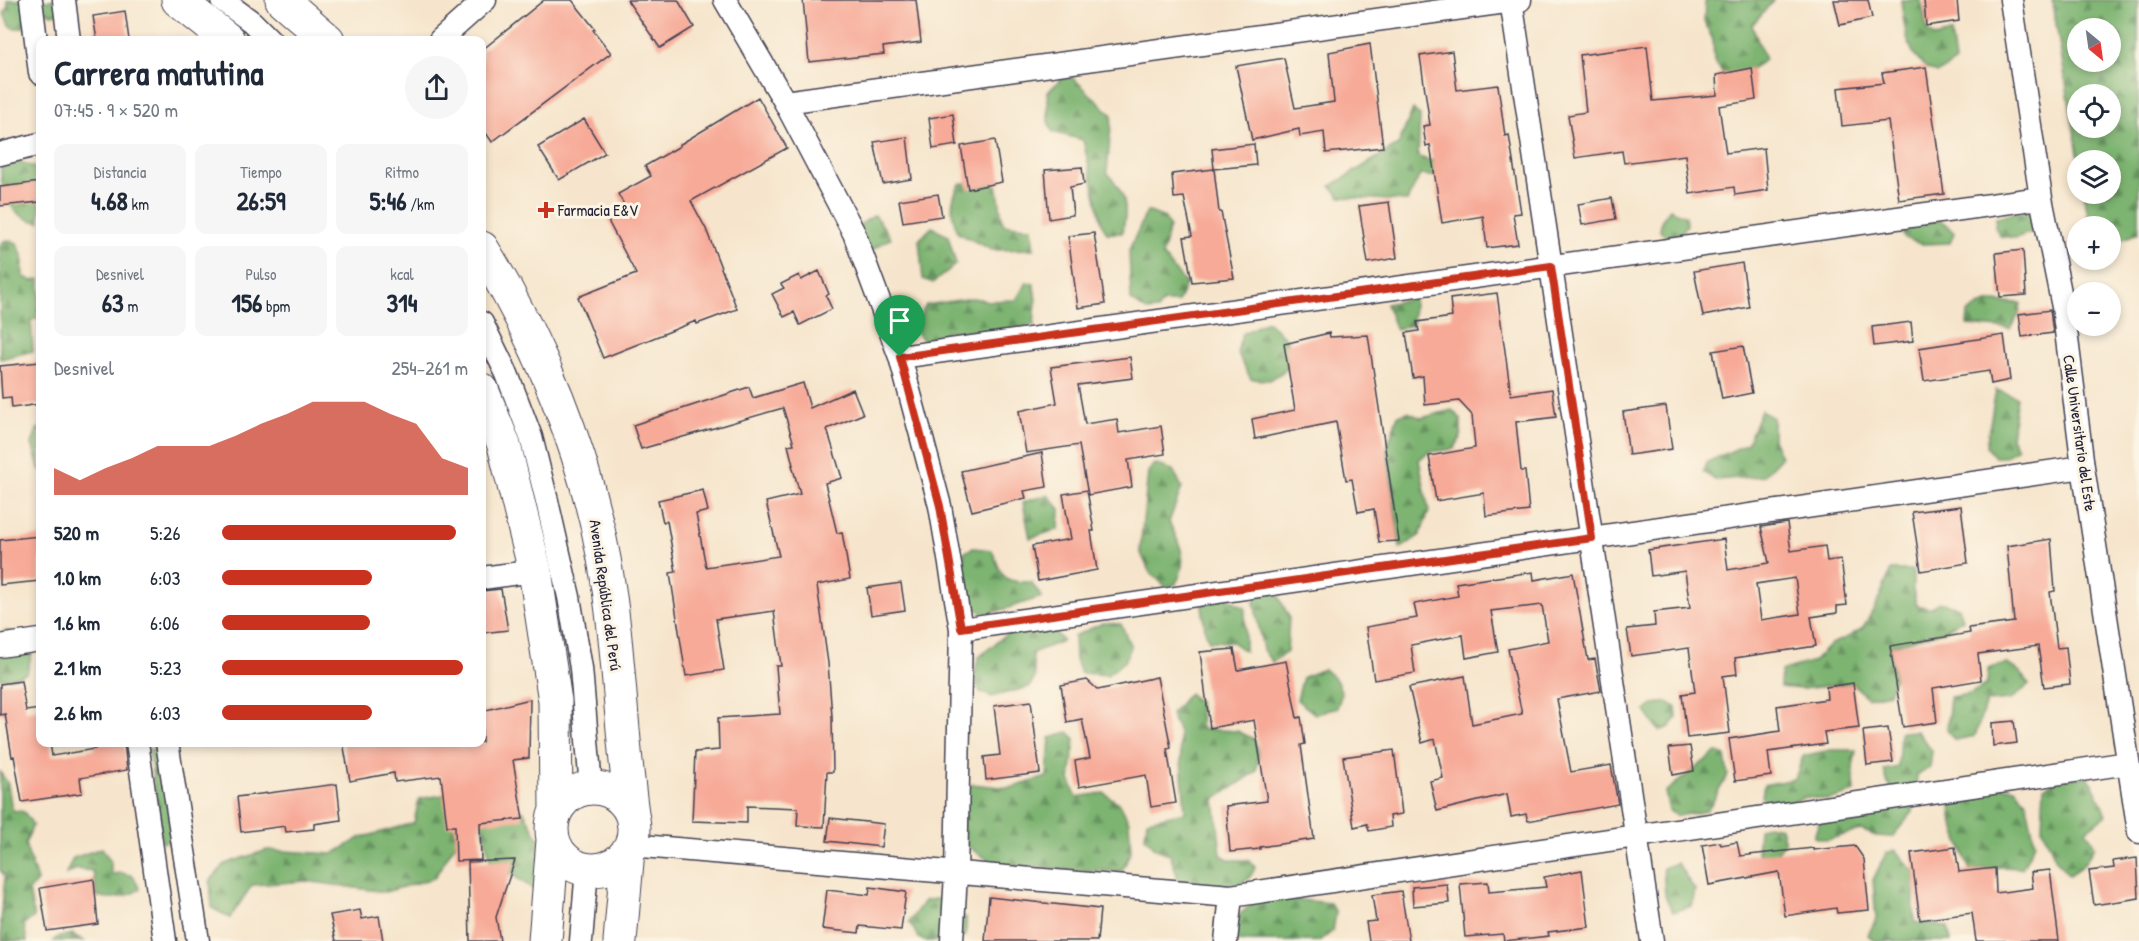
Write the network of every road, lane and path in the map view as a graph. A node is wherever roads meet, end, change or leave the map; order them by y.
1 (31, 0) edge
2 (64, 0) edge
3 (178, 0) edge
4 (222, 0) edge
5 (282, 0) edge
6 (485, 0) edge
7 (725, 0) edge
8 (1514, 0) edge
9 (2011, 0) edge
10 (68, 36) edge
11 (223, 36) edge
12 (266, 36) edge
13 (323, 36) edge
14 (444, 36) edge
15 (36, 41) edge
16 (785, 102) junction
17 (36, 145) edge
18 (0, 154) edge
19 (2041, 198) junction
20 (486, 255) edge
21 (1551, 266) junction
22 (486, 331) edge
23 (900, 357) junction
24 (486, 400) edge
25 (2083, 467) junction
26 (1592, 538) junction
27 (535, 571) junction
28 (486, 577) edge
29 (961, 628) junction
30 (36, 641) edge
31 (0, 646) edge
32 (138, 747) edge
33 (168, 747) edge
34 (2128, 763) junction
35 (591, 788) junction
36 (554, 825) junction
37 (2139, 832) edge
38 (1636, 836) junction
39 (630, 838) junction
40 (587, 869) junction
41 (956, 874) junction
42 (1231, 896) junction
43 (165, 941) edge
44 (198, 941) edge
45 (544, 941) edge
46 (580, 941) edge
47 (620, 941) edge
48 (952, 941) edge
49 (1226, 941) edge
50 (1652, 941) edge

1 - 15 street
2 - 10 street
3 - 11 highway
4 - 12 street
5 - 13 highway
6 - 14 street
7 - 16 street
8 - 16 street
8 - 21 street
9 - 19 street, Calle Universitario del Este
16 - 23 street
17 - 18 street
19 - 21 street
19 - 25 street, Calle Universitario del Este
20 - 39 highway, Avenida República del Perú
21 - 23 street
21 - 26 street
22 - 35 street
23 - 29 street
24 - 27 highway
25 - 26 street
25 - 34 street, Calle Universitario del Este
26 - 29 street
26 - 38 street
27 - 28 street
27 - 36 highway
29 - 41 street
30 - 31 street
32 - 43 street
33 - 44 street
34 - 37 street, Calle Universitario del Este
34 - 38 street
35 - 36 highway
35 - 39 highway
36 - 40 highway
36 - 45 highway
38 - 42 street
38 - 50 street
39 - 40 highway
39 - 41 street
39 - 47 highway, Avenida República del Perú
40 - 46 street
41 - 42 street
41 - 48 street
42 - 49 street

